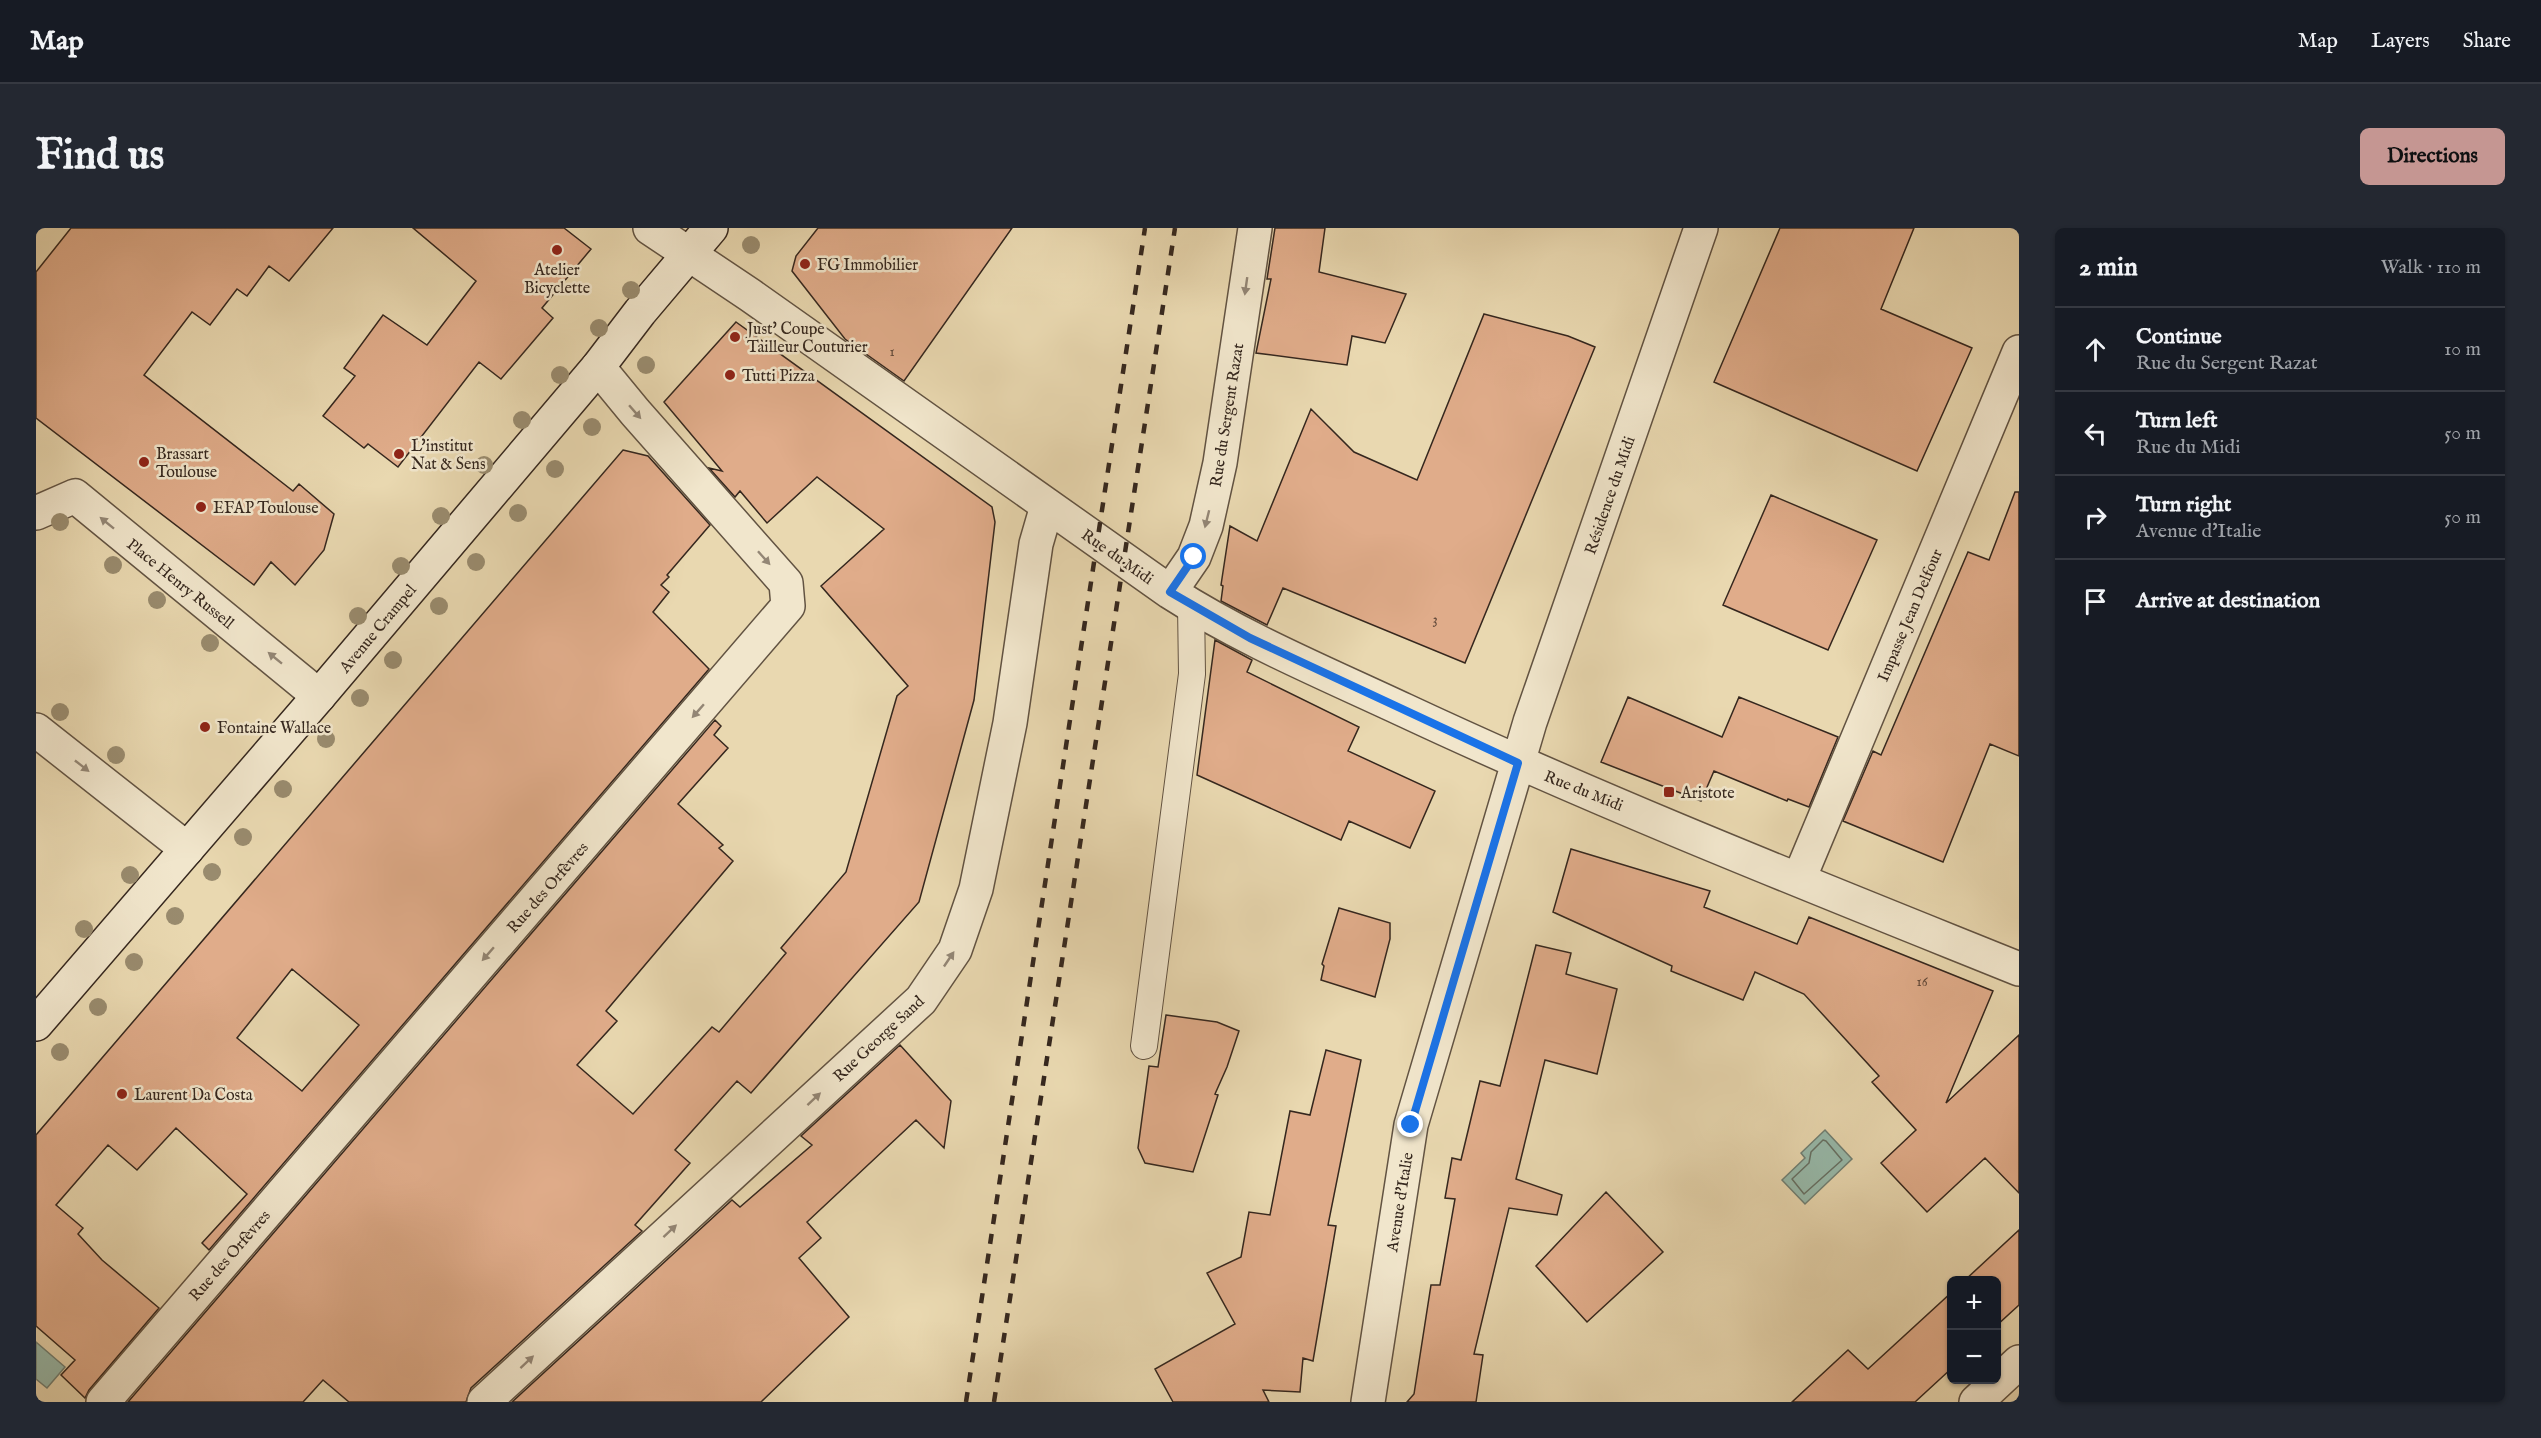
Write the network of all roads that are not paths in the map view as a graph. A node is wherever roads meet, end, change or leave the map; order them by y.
1 (650, 228) edge
2 (711, 228) edge
3 (1255, 228) edge
4 (1701, 228) edge
5 (688, 255) junction
6 (2019, 352) edge
7 (598, 367) junction
8 (1047, 506) junction
9 (36, 513) edge
10 (1180, 599) junction
11 (319, 696) junction
12 (36, 730) edge
13 (1518, 763) junction
14 (187, 849) junction
15 (1799, 879) junction
16 (2019, 969) edge
17 (36, 1024) edge
18 (1144, 1046) dead end
19 (2019, 1362) edge
20 (102, 1402) edge
21 (483, 1402) edge
22 (1368, 1402) edge
23 (1976, 1402) edge

1 - 5 street, Rue du Midi
2 - 5 street, Avenue Crampel
3 -> 10 street, Rue du Sergent Razat
4 - 13 street, Résidence du Midi
5 - 7 street, Avenue Crampel
5 - 8 street, Rue du Midi
6 - 15 street, Impasse Jean Delfour
7 - 11 street, Avenue Crampel
7 -> 20 street, Rue des Orfèvres
8 - 10 street, Rue du Midi
21 -> 8 street, Rue George Sand
11 -> 9 street, Place Henry Russell
10 - 13 street, Rue du Midi
10 - 18 lane
11 - 14 street, Avenue Crampel
12 -> 14 street
13 - 15 street, Rue du Midi
13 - 22 street, Avenue d'Italie
14 - 17 street, Avenue Crampel
15 - 16 street, Rue du Midi
19 - 23 street

